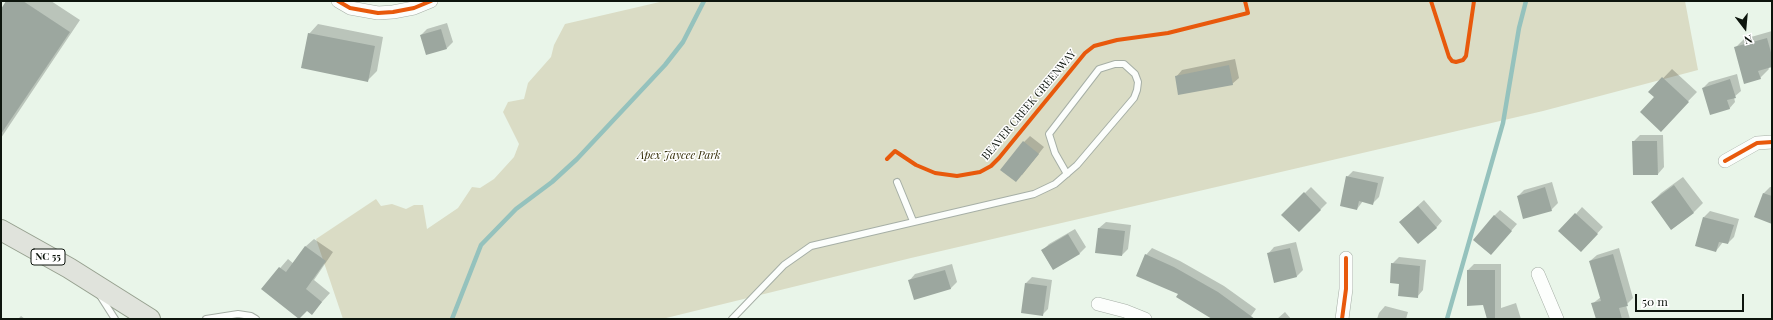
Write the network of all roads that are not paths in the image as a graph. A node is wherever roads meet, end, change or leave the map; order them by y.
1 (338, 1) edge
2 (431, 1) edge
3 (1772, 142) edge
4 (1725, 161) dead end
5 (1067, 174) junction
6 (898, 182) dead end
7 (913, 221) junction
8 (1, 230) edge
9 (1346, 258) dead end
10 (1538, 274) dead end
11 (94, 284) junction
12 (1098, 304) dead end
13 (114, 319) edge
14 (150, 319) edge
15 (208, 319) edge
16 (256, 319) edge
17 (732, 319) edge
18 (1144, 319) edge
19 (1342, 319) edge
20 (1557, 319) edge

1 - 2 street
3 - 4 street
5 - 5 lane
5 - 7 lane
6 - 7 lane
7 - 17 lane
8 - 11 main road, NC 55
9 - 19 street
10 - 20 street
11 - 13 lane
11 - 14 main road, NC 55
12 - 18 street
15 - 16 lane

